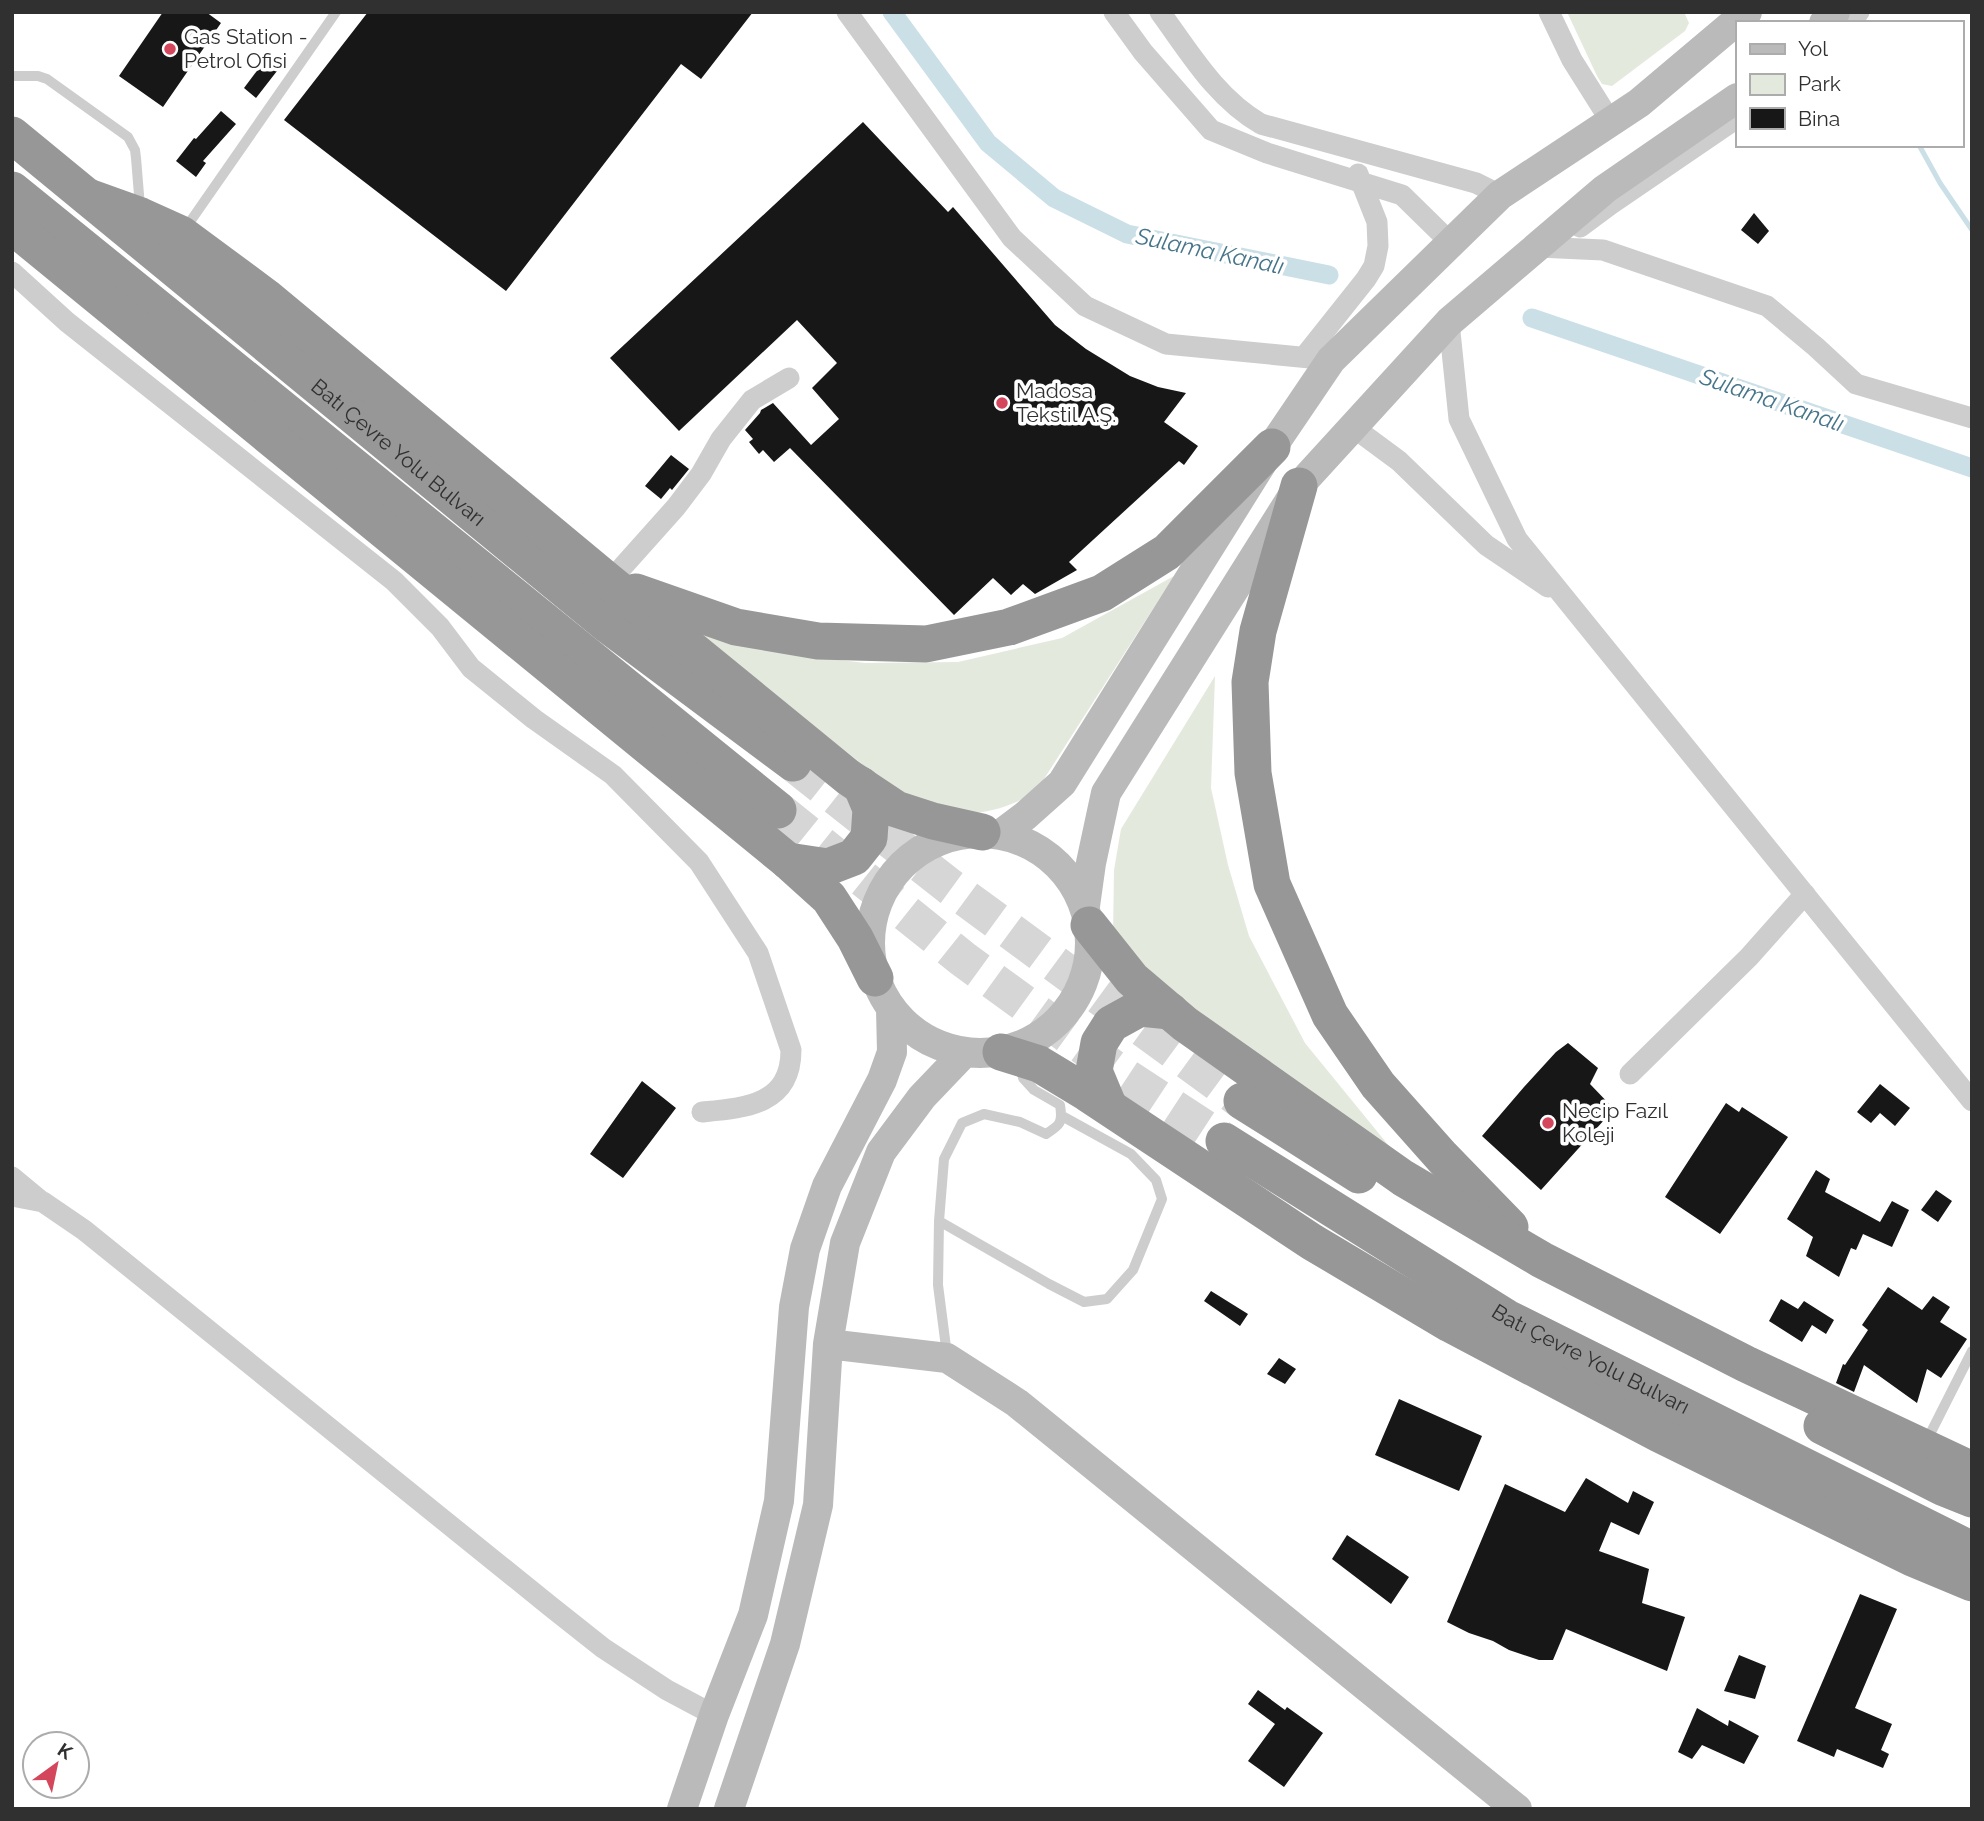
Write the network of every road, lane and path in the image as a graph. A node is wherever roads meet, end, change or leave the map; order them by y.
1 (336, 12) edge
2 (847, 12) edge
3 (1114, 12) edge
4 (1160, 12) edge
5 (1549, 12) edge
6 (1736, 21) edge
7 (12, 76) edge
8 (1736, 99) edge
9 (1736, 119) edge
10 (1611, 122) junction
11 (12, 135) edge
12 (1343, 148) junction
13 (1362, 183) junction
14 (12, 190) edge
15 (1500, 195) junction
16 (88, 197) junction
17 (141, 216) junction
18 (12, 226) edge
19 (181, 234) junction
20 (1451, 243) junction
21 (1545, 247) junction
22 (43, 252) junction
23 (14, 277) edge
24 (1449, 322) junction
25 (1317, 358) junction
26 (789, 378) dead end
27 (1972, 418) edge
28 (1353, 427) junction
29 (1272, 447) junction
30 (1299, 486) junction
31 (609, 582) junction
32 (1565, 597) junction
33 (793, 763) tunnel mouth
34 (861, 785) junction
35 (778, 810) tunnel mouth
36 (992, 833) junction
37 (788, 861) junction
38 (1805, 894) junction
39 (1087, 916) junction
40 (883, 993) junction
41 (1170, 1011) junction
42 (996, 1054) junction
43 (1630, 1074) dead end
44 (1242, 1101) tunnel mouth
45 (1972, 1101) edge
46 (1109, 1107) junction
47 (702, 1112) dead end
48 (1062, 1116) junction
49 (1224, 1141) tunnel mouth
50 (12, 1177) edge
51 (12, 1196) edge
52 (43, 1202) junction
53 (939, 1221) junction
54 (1542, 1260) junction
55 (828, 1344) junction
56 (1972, 1351) edge
57 (947, 1358) junction
58 (1923, 1447) junction
59 (1972, 1470) edge
60 (1972, 1499) edge
61 (1972, 1550) edge
62 (1972, 1583) edge
63 (714, 1715) junction
64 (682, 1809) edge
65 (729, 1809) edge
66 (1517, 1809) edge

1 - 19 lane
2 - 25 street
3 - 13 street
4 - 12 street
5 - 10 street
6 - 10 main road
7 - 17 lane
8 - 21 main road
9 - 21 street
10 - 15 main road
11 - 16 highway, Batı Çevre Yolu Bulvarı
12 - 13 street
12 - 15 street
13 - 20 street
13 - 25 street
14 - 35 highway, Batı Çevre Yolu Bulvarı
15 - 20 main road
16 - 17 highway
16 - 33 highway, Batı Çevre Yolu Bulvarı
17 - 19 highway
18 - 22 highway
19 - 31 highway
20 - 25 main road
21 - 24 main road
21 - 27 street
22 - 23 street
22 - 37 highway
23 - 47 street
24 - 28 main road
24 - 32 street
25 - 29 main road
26 - 31 street
28 - 30 main road
28 - 32 street
29 - 31 highway
29 - 36 main road
30 - 39 main road
30 - 54 highway
31 - 34 highway
32 - 38 street
34 - 36 highway
34 - 37 highway
36 - 39 main road
36 - 40 main road
37 - 40 highway
38 - 43 street
38 - 45 street
39 - 41 highway
39 - 42 main road
40 - 42 main road
40 - 63 main road
41 - 46 highway
41 - 54 highway
42 - 46 highway
42 - 48 lane
42 - 55 main road
44 - 60 highway, Batı Çevre Yolu Bulvarı
46 - 62 highway
48 - 53 lane
48 - 53 lane
49 - 61 highway, Batı Çevre Yolu Bulvarı
50 - 52 street
51 - 52 street
52 - 63 street
53 - 57 lane
54 - 58 highway
55 - 57 main road
55 - 65 main road
56 - 58 lane
57 - 66 main road
58 - 59 highway
63 - 64 main road

